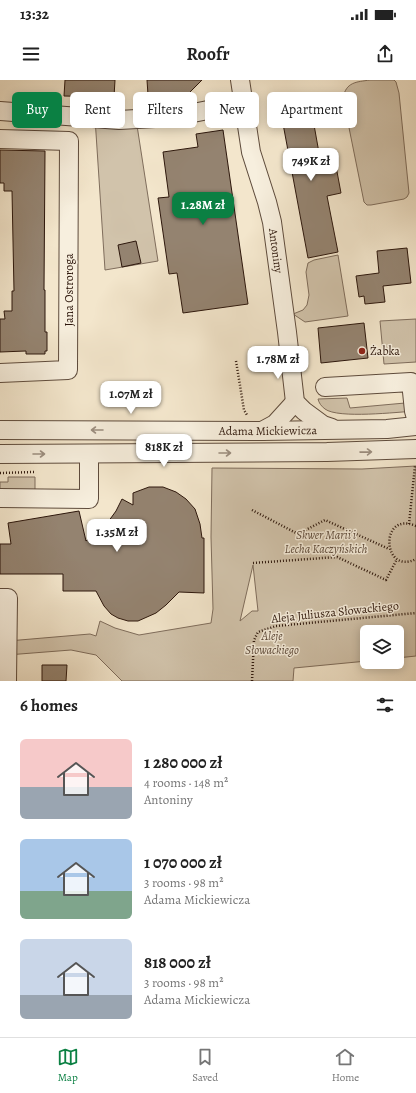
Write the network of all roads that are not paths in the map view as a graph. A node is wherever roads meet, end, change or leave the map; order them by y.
1 (240, 80) edge
2 (242, 92) edge
3 (205, 110) edge
4 (0, 111) edge
5 (70, 116) edge
6 (125, 120) edge
7 (70, 128) edge
8 (247, 128) edge
9 (0, 139) edge
10 (69, 141) junction
11 (290, 355) junction
12 (271, 357) dead end
13 (0, 373) edge
14 (325, 388) dead end
15 (295, 402) junction
16 (412, 421) edge
17 (337, 429) junction
18 (0, 430) edge
19 (262, 431) junction
20 (0, 454) edge
21 (89, 454) junction
22 (415, 458) edge
23 (0, 498) edge
24 (4, 598) edge
25 (7, 681) edge

1 - 2 street
3 - 6 street
4 - 5 street
7 - 10 street, Jana Ostroroga
8 - 11 street, Antoniny
9 - 10 street
10 - 13 street, Jana Ostroroga
11 - 12 street
11 - 15 street, Antoniny
14 - 16 street
15 - 17 street
15 - 19 street
16 - 17 street, Adama Mickiewicza
17 - 19 street, Adama Mickiewicza
19 -> 18 street, Adama Mickiewicza
20 -> 21 street, Adama Mickiewicza
21 -> 22 street, Adama Mickiewicza
21 - 23 street
24 - 25 street

